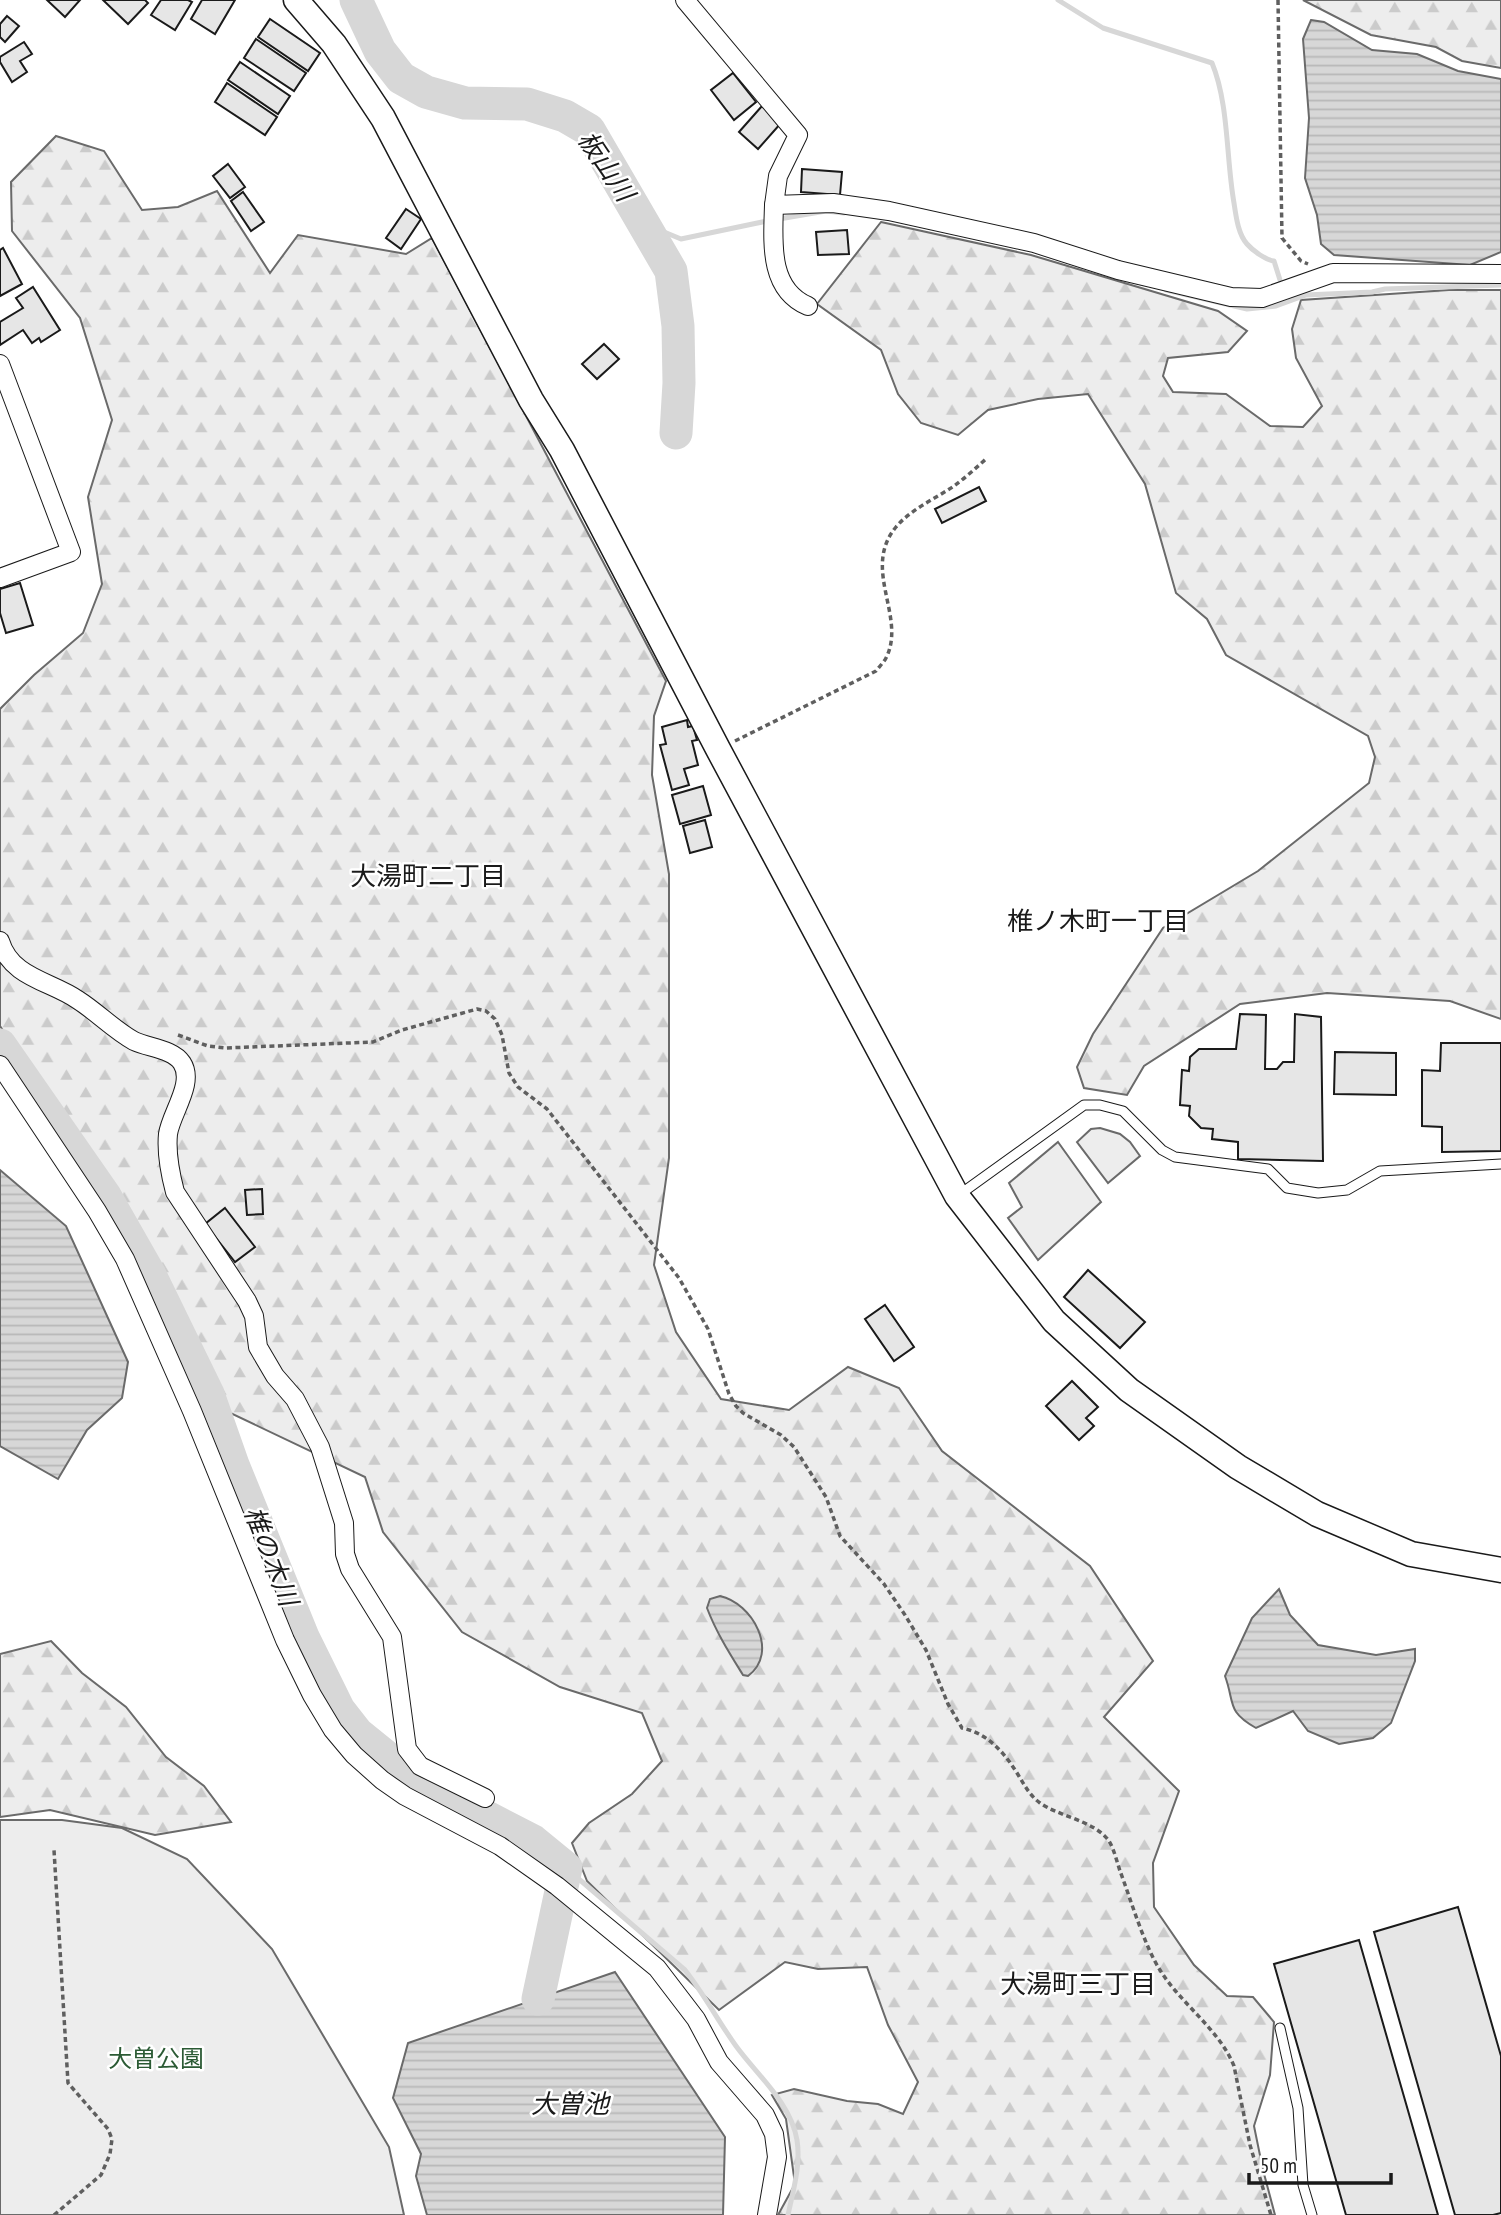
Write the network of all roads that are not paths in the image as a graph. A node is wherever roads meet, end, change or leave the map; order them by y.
1 (296, 0) edge
2 (685, 0) edge
3 (774, 205) junction
4 (1501, 274) edge
5 (808, 306) dead end
6 (1, 368) edge
7 (0, 578) edge
8 (0, 941) edge
9 (0, 1065) edge
10 (1501, 1164) edge
11 (957, 1196) junction
12 (1501, 1570) edge
13 (485, 1798) dead end
14 (1280, 2028) dead end
15 (767, 2215) edge
16 (1312, 2215) edge

1 - 11 street
2 - 3 street
3 - 4 street
3 - 5 street
6 - 7 street
8 - 13 street
9 - 15 street
10 - 11 lane
11 - 12 street
14 - 16 lane

